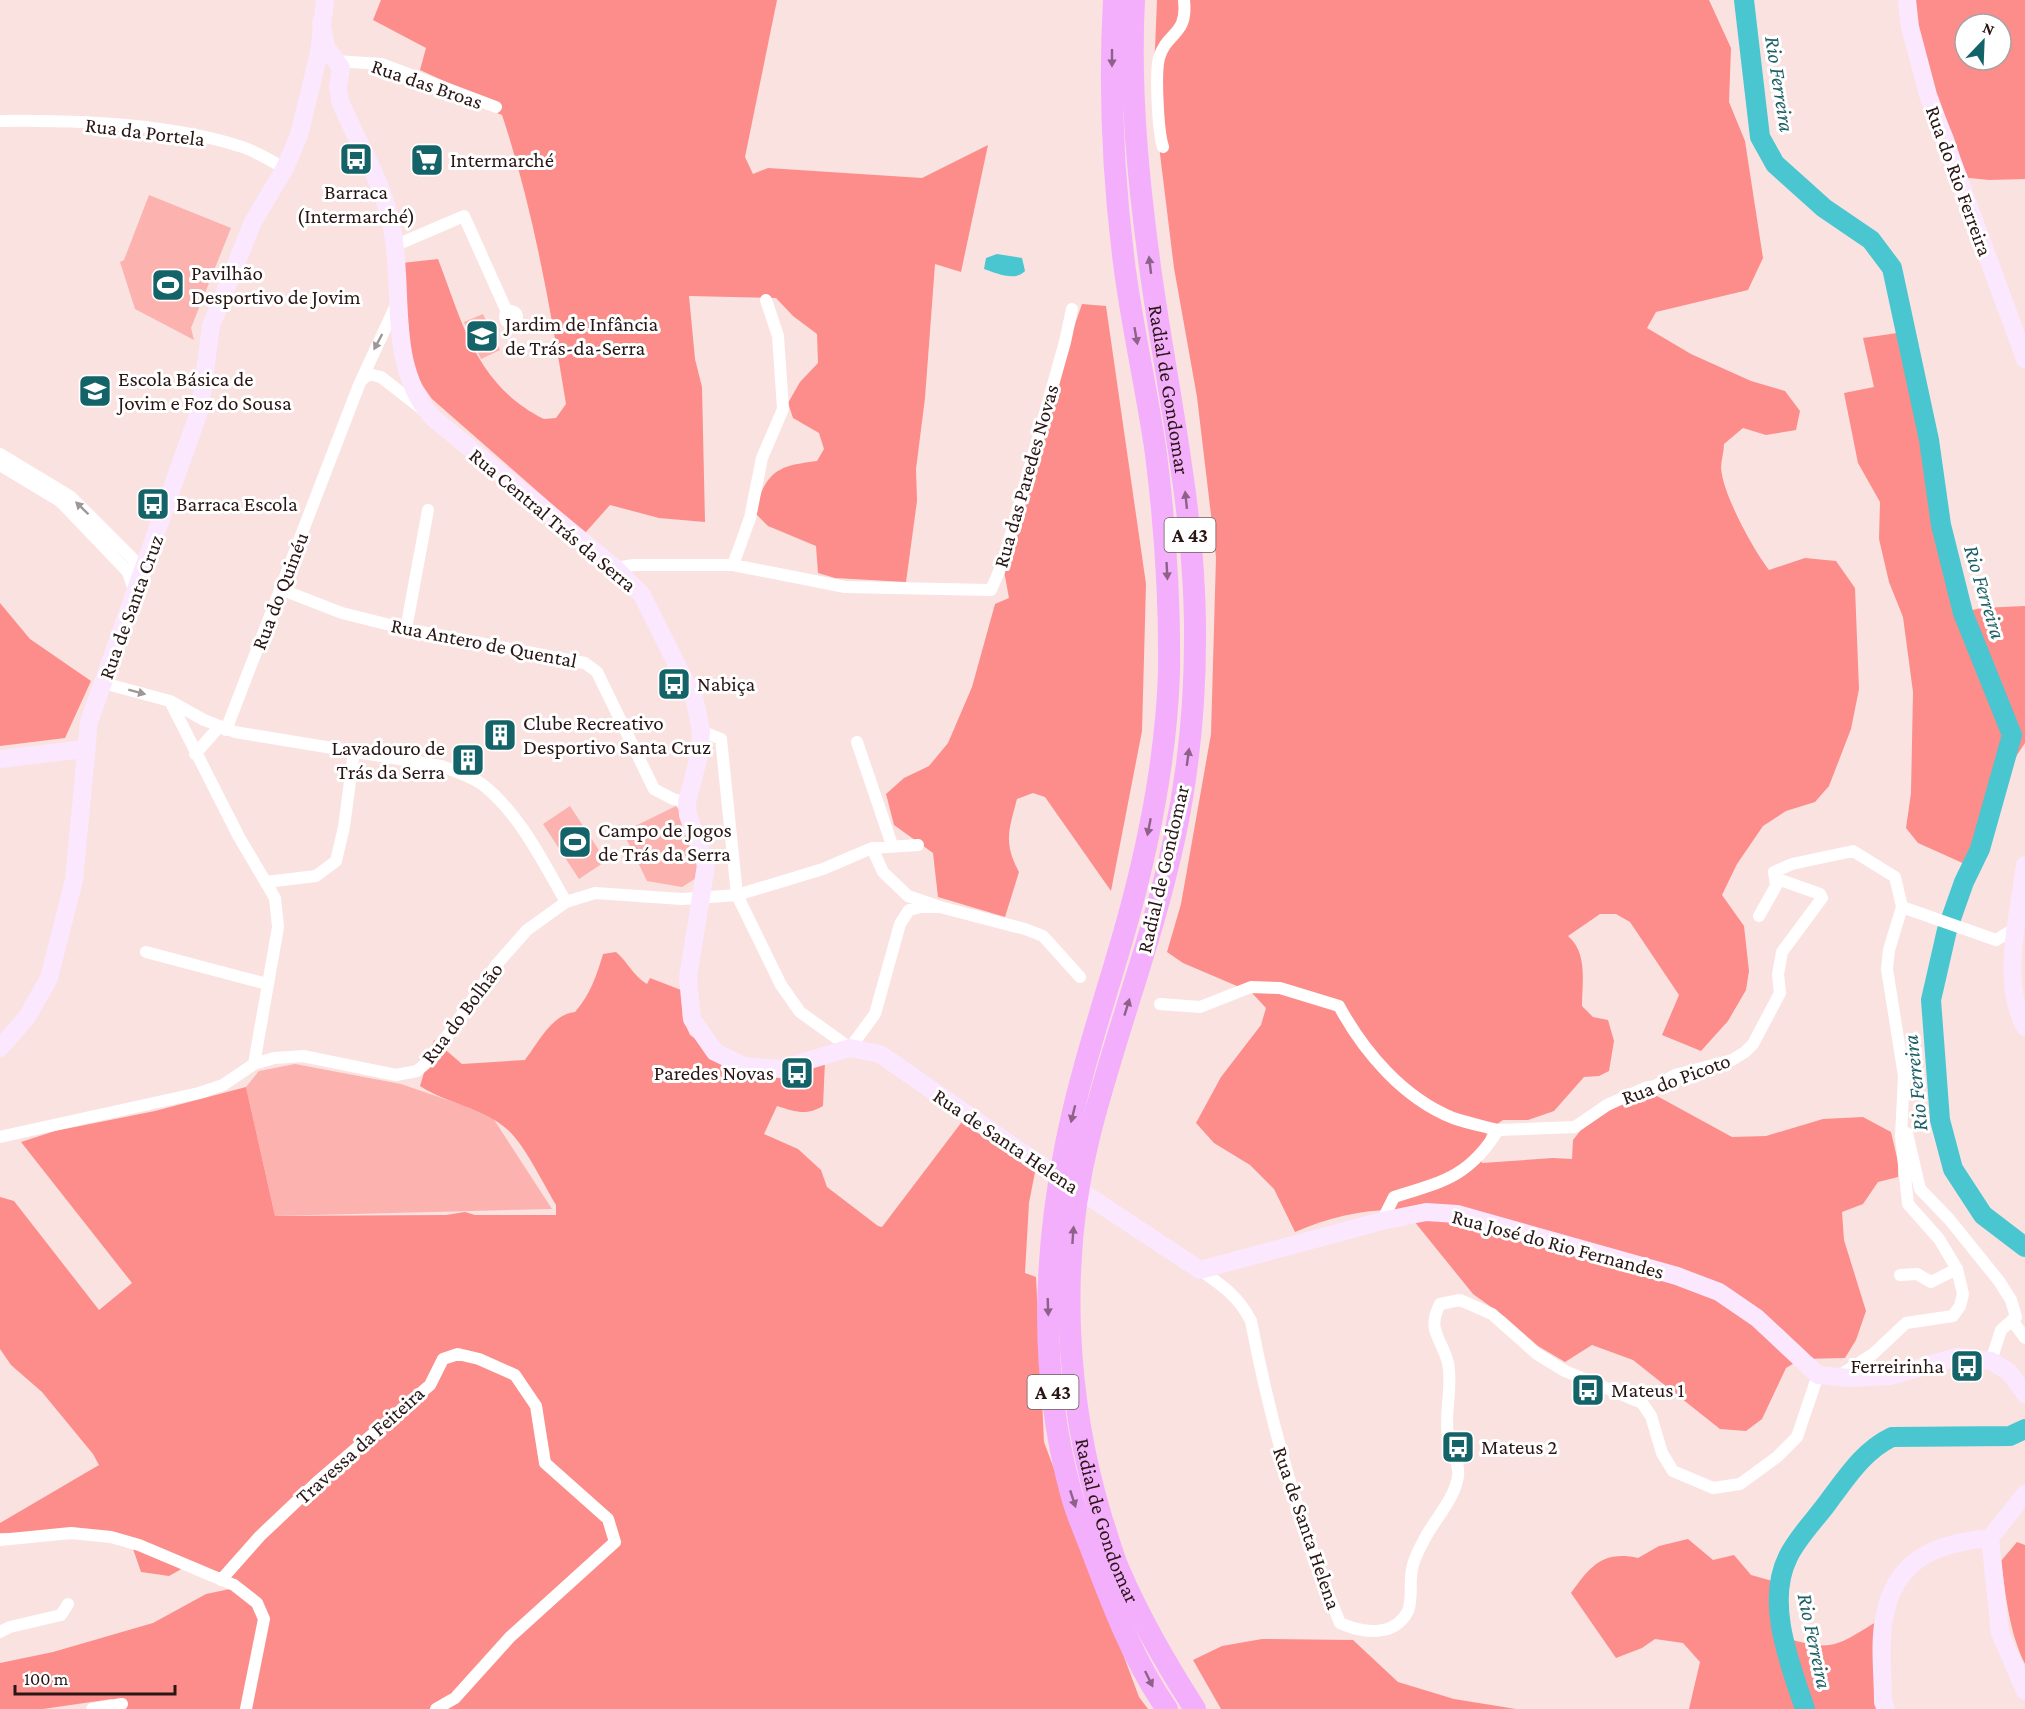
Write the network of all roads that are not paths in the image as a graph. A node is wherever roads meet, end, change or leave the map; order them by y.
1 (325, 0) edge
2 (1114, 0) edge
3 (1134, 0) edge
4 (1184, 0) edge
5 (1908, 0) edge
6 (326, 71) junction
7 (496, 107) dead end
8 (0, 121) edge
9 (1163, 147) dead end
10 (285, 168) junction
11 (394, 246) junction
12 (398, 299) junction
13 (766, 300) dead end
14 (1072, 309) dead end
15 (507, 312) dead end
16 (2025, 359) edge
17 (410, 382) junction
18 (359, 385) junction
19 (391, 385) junction
20 (432, 417) junction
21 (0, 454) edge
22 (0, 465) edge
23 (428, 510) dead end
24 (155, 539) junction
25 (123, 549) junction
26 (121, 563) junction
27 (733, 565) junction
28 (615, 568) junction
29 (143, 569) junction
30 (280, 589) junction
31 (135, 595) junction
32 (406, 629) junction
33 (103, 683) junction
34 (170, 701) junction
35 (223, 728) junction
36 (701, 731) junction
37 (857, 742) dead end
38 (85, 748) junction
39 (354, 751) junction
40 (195, 754) junction
41 (0, 759) edge
42 (687, 802) junction
43 (918, 844) dead end
44 (892, 845) junction
45 (872, 848) junction
46 (2025, 865) edge
47 (1775, 878) junction
48 (266, 882) junction
49 (737, 895) junction
50 (702, 896) junction
51 (566, 902) junction
52 (940, 907) junction
53 (1902, 907) junction
54 (1759, 916) dead end
55 (2020, 927) edge
56 (146, 952) dead end
57 (1080, 977) dead end
58 (267, 984) junction
59 (1160, 1004) dead end
60 (2025, 1027) edge
61 (0, 1048) edge
62 (850, 1048) junction
63 (254, 1064) junction
64 (1903, 1121) junction
65 (1498, 1130) junction
66 (0, 1137) edge
67 (1382, 1221) junction
68 (1957, 1269) junction
69 (1200, 1270) junction
70 (1900, 1275) dead end
71 (2012, 1320) junction
72 (2025, 1338) edge
73 (1991, 1361) junction
74 (1827, 1376) junction
75 (2025, 1394) edge
76 (2025, 1494) edge
77 (1990, 1538) junction
78 (0, 1540) edge
79 (221, 1580) junction
80 (68, 1604) dead end
81 (0, 1632) edge
82 (2025, 1691) edge
83 (122, 1704) dead end
84 (92, 1709) edge
85 (246, 1709) edge
86 (436, 1709) edge
87 (1167, 1709) edge
88 (1195, 1709) edge
89 (1886, 1709) edge

1 - 6 main road
2 -> 87 highway, Radial de Gondomar / A 43
88 -> 3 highway, Radial de Gondomar / A 43
4 - 9 street
5 - 16 main road, Rua do Rio Ferreira
6 - 7 street, Rua das Broas
6 - 10 main road, Rua de Santa Cruz
6 - 11 main road, Rua Central Trás da Serra
8 - 10 street, Rua da Portela
10 - 24 main road, Rua de Santa Cruz
11 - 12 main road, Rua Central Trás da Serra
11 - 15 street
12 - 17 main road, Rua Central Trás da Serra
12 -> 18 street, Rua do Quinéu
13 - 27 street
14 - 27 street, Rua das Paredes Novas
17 - 19 street
17 - 20 main road, Rua Central Trás da Serra
18 - 19 street
18 - 30 street, Rua do Quinéu
19 - 20 street
20 - 28 main road, Rua Central Trás da Serra
25 -> 21 street
22 - 26 street
23 - 32 street
24 - 25 street
24 - 29 main road, Rua de Santa Cruz
25 - 29 street
26 - 29 street
26 - 31 street
27 - 28 street, Rua das Paredes Novas
28 - 36 main road, Rua Central Trás da Serra
29 - 31 main road, Rua de Santa Cruz
30 - 32 street, Rua Antero de Quental
30 - 35 street, Rua do Quinéu
31 - 33 main road, Rua de Santa Cruz
32 - 42 street, Rua Antero de Quental
33 -> 34 street
33 - 38 main road, Rua de Santa Cruz
34 - 35 street
34 - 40 street
35 - 39 street
35 - 40 street
36 - 42 main road, Rua Central Trás da Serra
36 - 49 street
37 - 44 street
38 - 41 main road
38 - 61 main road, Rua de Santa Cruz
39 - 48 street
39 - 51 street
40 - 48 street
42 - 50 main road
43 - 44 street, Rua do Bolhão
44 - 45 street, Rua do Bolhão
45 - 49 street, Rua do Bolhão
45 - 52 street
46 - 55 main road
47 - 53 street
47 - 54 street
47 - 65 street, Rua do Picoto
48 - 58 street
49 - 50 street, Rua do Bolhão
49 - 62 street
50 - 51 street, Rua do Bolhão
50 - 62 main road
51 - 63 street, Rua do Bolhão
52 - 57 street
52 - 62 street
53 - 55 street
53 - 64 street
55 - 60 main road
56 - 58 street
58 - 63 street
59 - 65 street
62 - 69 main road, Rua de Santa Helena
63 - 66 street, Rua do Bolhão
64 - 68 street
64 - 71 street
65 - 67 street
67 - 69 main road, Rua José do Rio Fernandes
67 - 74 main road, Rua José do Rio Fernandes
68 - 70 street
68 - 74 street
69 - 74 street, Rua de Santa Helena
71 - 72 street
71 - 73 street
73 - 74 main road
73 - 75 main road
76 - 77 main road
77 - 82 main road
77 - 89 main road
78 - 79 street
79 - 85 street
79 - 86 street, Travessa da Feiteira
80 - 81 street
83 - 84 street

